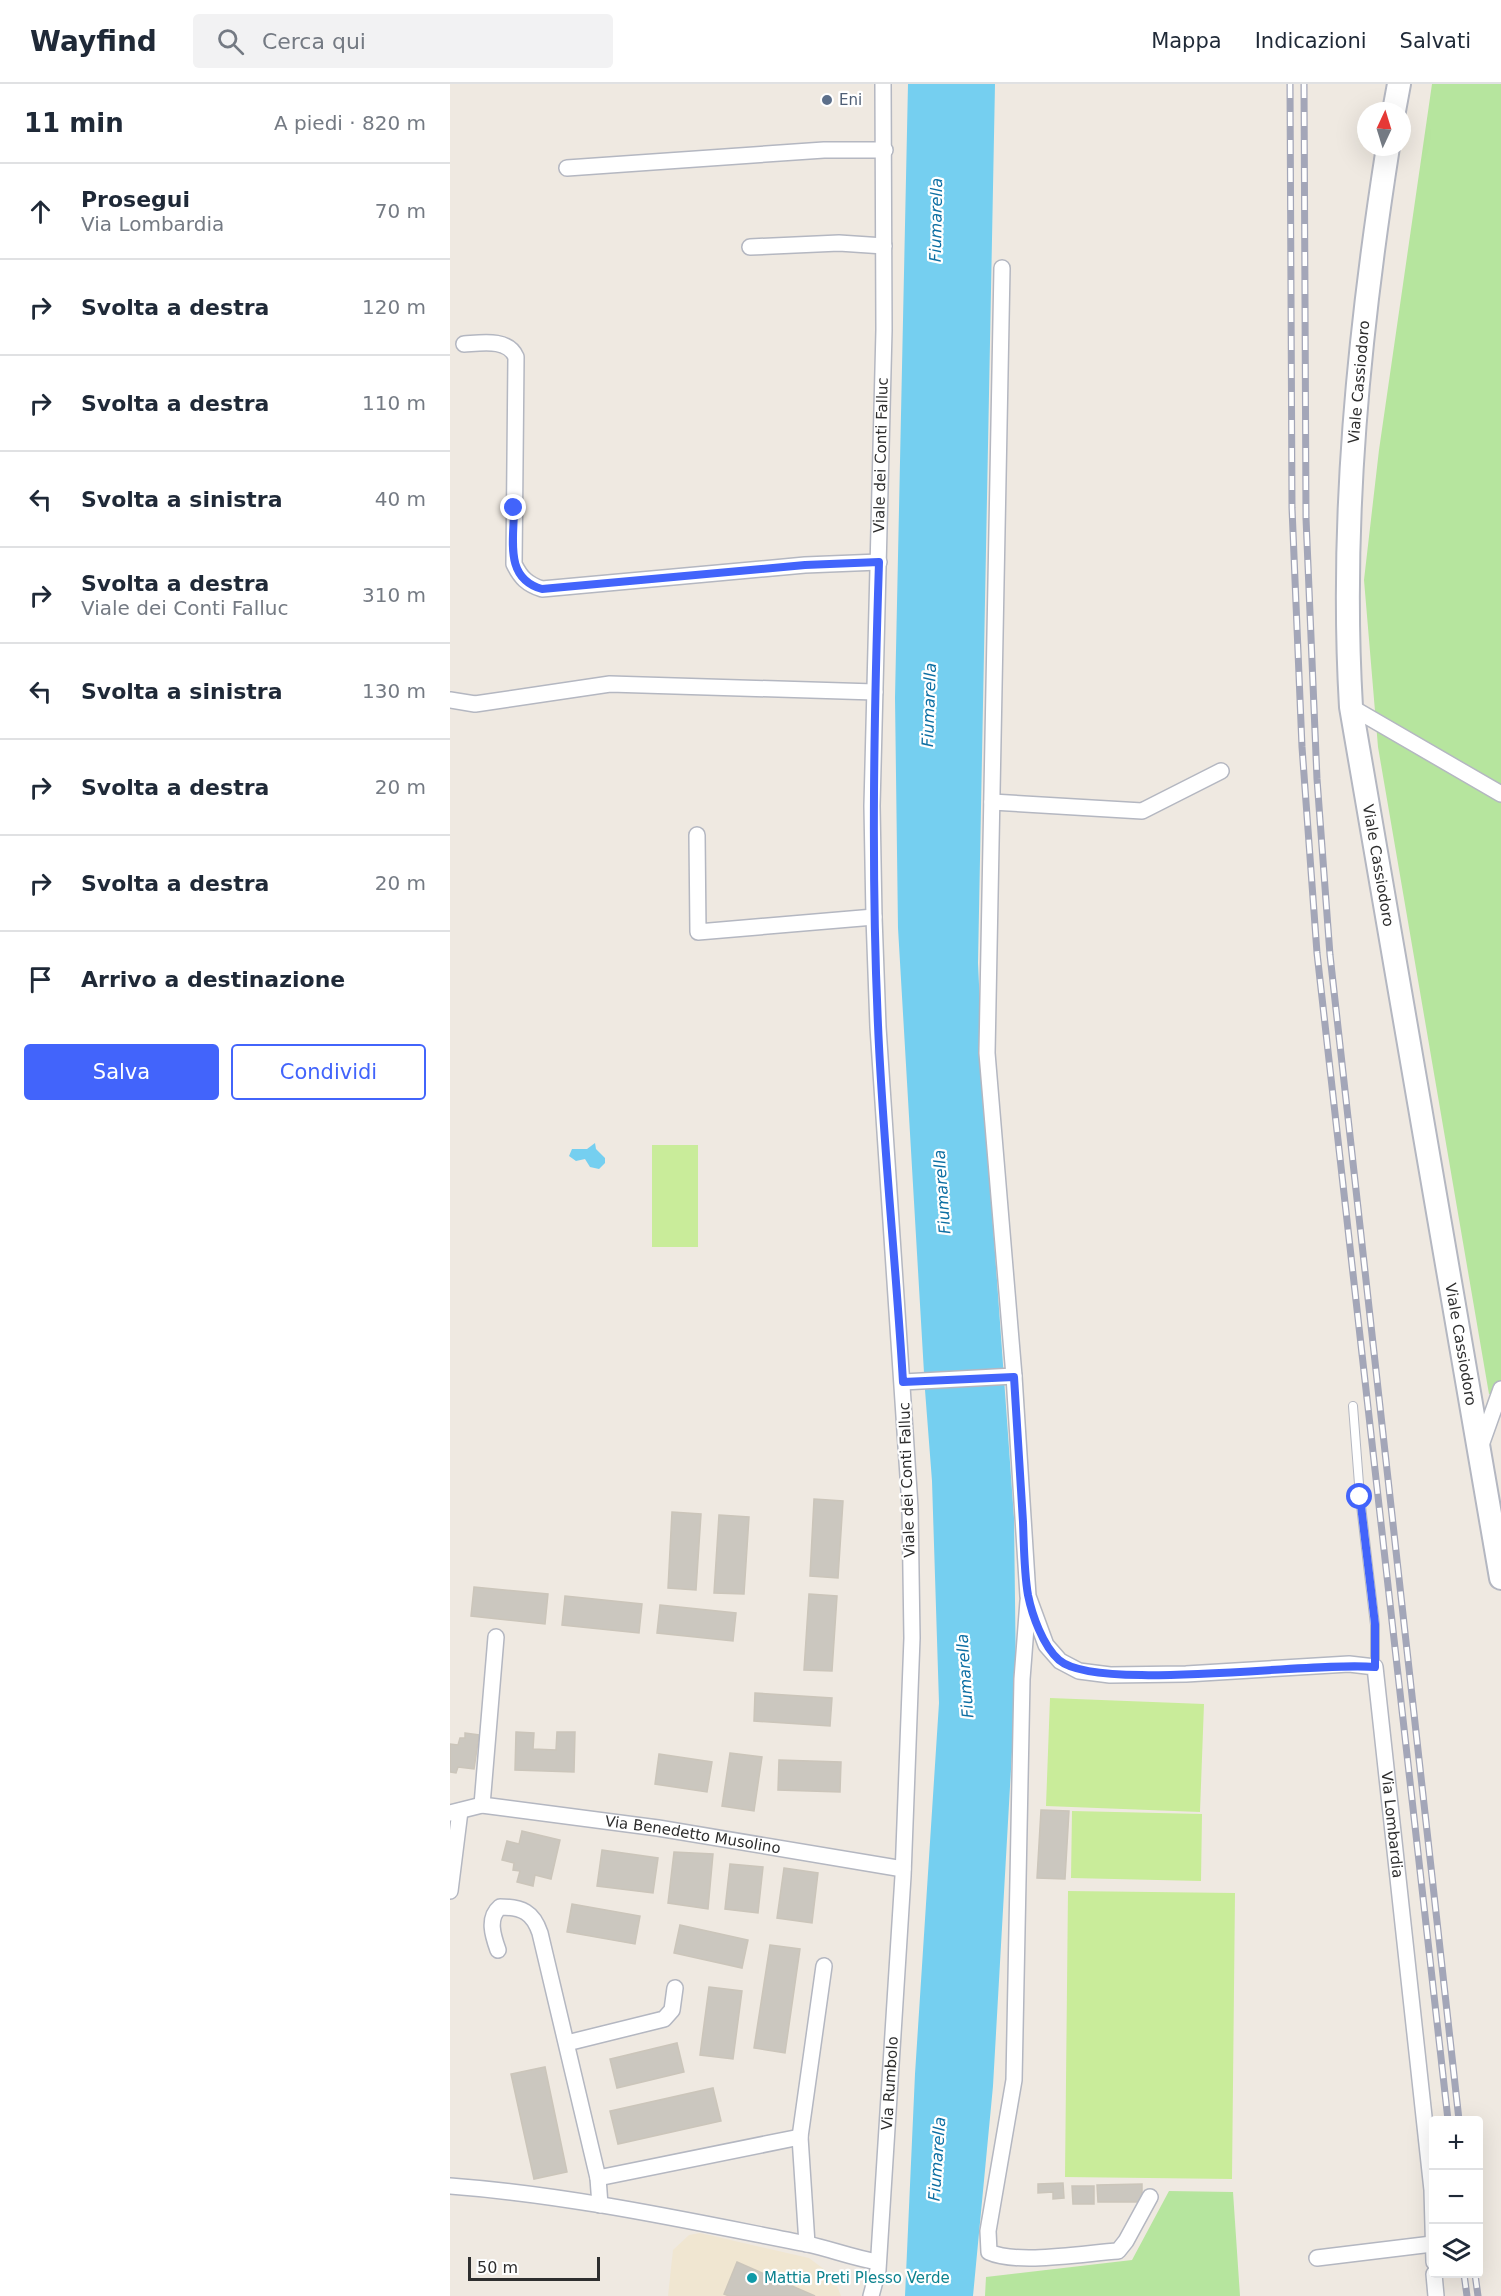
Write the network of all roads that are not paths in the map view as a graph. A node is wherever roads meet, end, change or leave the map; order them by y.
1 (883, 84) edge
2 (1399, 84) edge
3 (1396, 102) edge
4 (885, 150) junction
5 (1387, 156) edge
6 (567, 168) dead end
7 (884, 246) junction
8 (750, 247) dead end
9 (1002, 268) dead end
10 (464, 344) dead end
11 (879, 562) junction
12 (875, 692) junction
13 (450, 700) edge
14 (1351, 707) junction
15 (1221, 771) dead end
16 (1501, 794) edge
17 (992, 802) junction
18 (697, 835) dead end
19 (874, 917) junction
20 (1010, 1377) junction
21 (903, 1382) junction
22 (1501, 1389) edge
23 (1353, 1406) dead end
24 (1478, 1453) junction
25 (1501, 1578) edge
26 (1028, 1596) junction
27 (496, 1637) dead end
28 (1375, 1667) junction
29 (482, 1804) junction
30 (455, 1812) edge
31 (903, 1869) junction
32 (450, 1891) edge
33 (498, 1950) dead end
34 (824, 1966) dead end
35 (675, 1988) dead end
36 (567, 2043) junction
37 (800, 2137) junction
38 (598, 2178) junction
39 (450, 2186) edge
40 (1150, 2197) dead end
41 (600, 2205) junction
42 (1432, 2224) edge
43 (807, 2244) junction
44 (1429, 2244) edge
45 (1317, 2258) dead end
46 (878, 2266) junction
47 (1434, 2278) edge
48 (871, 2296) edge
49 (878, 2296) edge
50 (1436, 2296) edge

1 - 4 street, Viale dei Conti Falluc
2 - 3 main road
4 - 6 street
4 - 7 street, Viale dei Conti Falluc
5 - 14 main road, Viale Cassiodoro
7 - 8 street
7 - 11 street, Viale dei Conti Falluc
9 - 17 street
10 - 11 street
11 - 12 street, Viale dei Conti Falluc
12 - 13 street
12 - 19 street, Viale dei Conti Falluc
14 - 16 street
14 - 24 main road, Viale Cassiodoro
15 - 17 street
17 - 20 street
18 - 19 street
19 - 21 street, Viale dei Conti Falluc
20 - 21 street
20 - 26 street
21 - 31 street, Viale dei Conti Falluc
22 - 24 street
23 - 28 lane, Via Lombardia
24 - 25 main road, Viale Cassiodoro
26 - 28 street
26 - 40 street
27 - 29 street
28 - 42 street, Via Lombardia
29 - 30 street, Via Benedetto Musolino
29 - 31 street, Via Benedetto Musolino
30 - 32 street
31 - 46 street, Via Rumbolo
33 - 36 street
34 - 37 street
35 - 36 street
36 - 38 street
37 - 38 street
37 - 43 street
38 - 41 street
39 - 41 street
41 - 43 street
43 - 46 street
44 - 45 street
46 - 48 street, Via Rumbolo
46 - 49 street
47 - 50 street

